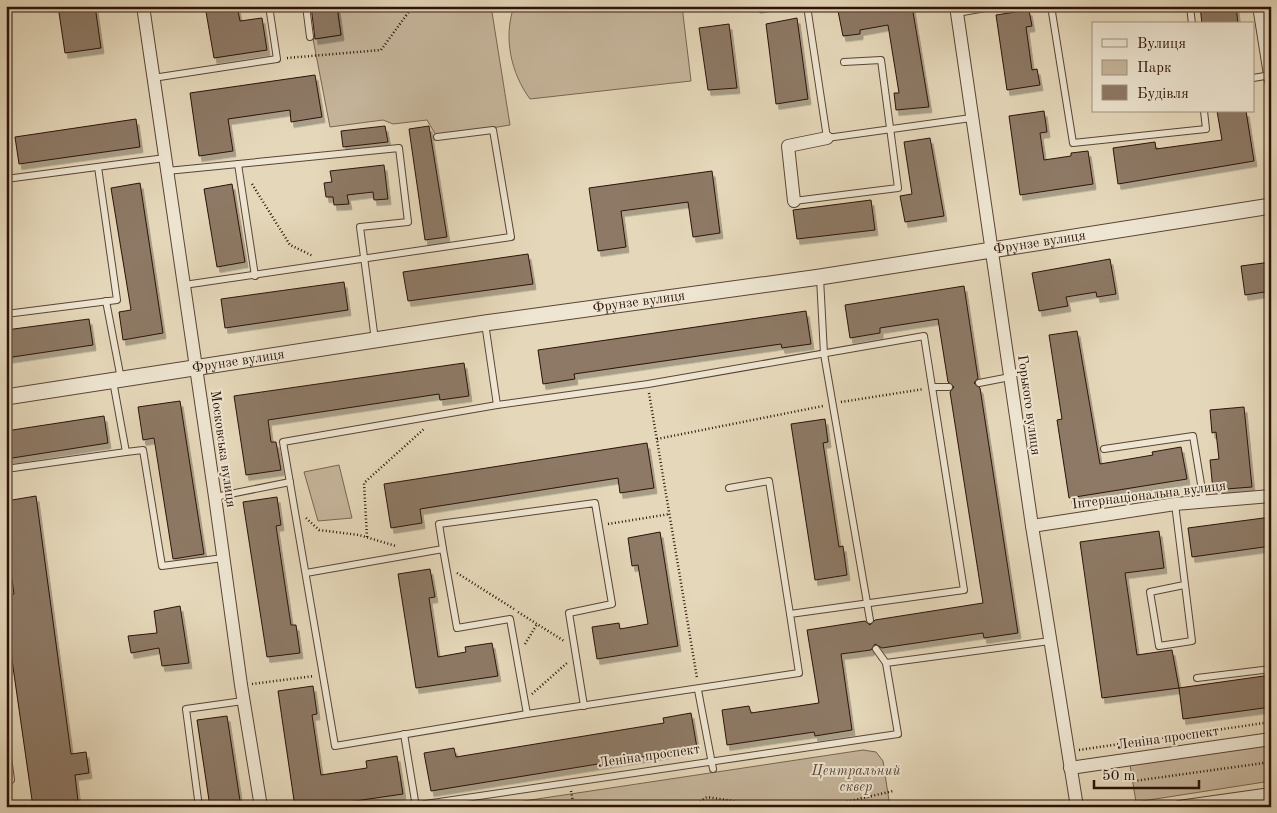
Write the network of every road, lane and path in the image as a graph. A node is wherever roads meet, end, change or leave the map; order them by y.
1 (143, 6) edge
2 (268, 6) edge
3 (306, 6) edge
4 (413, 6) edge
5 (807, 6) edge
6 (997, 6) edge
7 (1051, 6) edge
8 (1190, 6) edge
9 (1260, 6) edge
10 (956, 10) edge
11 (1192, 22) edge
12 (310, 37) dead end
13 (277, 59) junction
14 (844, 62) dead end
15 (1270, 77) edge
16 (154, 78) junction
17 (1254, 78) edge
18 (1204, 112) edge
19 (971, 118) junction
20 (889, 130) junction
21 (437, 137) dead end
22 (828, 138) junction
23 (166, 164) junction
24 (238, 164) junction
25 (98, 167) junction
26 (6, 179) edge
27 (794, 201) joint
28 (1271, 206) edge
29 (992, 250) junction
30 (364, 260) junction
31 (332, 265) junction
32 (255, 276) junction
33 (820, 277) junction
34 (184, 285) junction
35 (106, 302) junction
36 (6, 314) edge
37 (485, 323) junction
38 (375, 340) junction
39 (824, 354) junction
40 (197, 369) junction
41 (1010, 377) junction
42 (117, 380) junction
43 (979, 383) dead end
44 (648, 384) junction
45 (933, 387) junction
46 (949, 387) dead end
47 (6, 397) edge
48 (832, 404) junction
49 (497, 405) junction
50 (439, 415) junction
51 (657, 439) junction
52 (1104, 449) dead end
53 (126, 452) junction
54 (6, 469) edge
55 (290, 482) junction
56 (729, 488) dead end
57 (1271, 496) edge
58 (216, 497) junction
59 (1204, 502) junction
60 (1175, 504) junction
61 (294, 506) junction
62 (670, 514) junction
63 (599, 526) junction
64 (1032, 526) junction
65 (367, 538) junction
66 (443, 549) junction
67 (419, 553) junction
68 (223, 558) junction
69 (446, 566) junction
70 (306, 573) junction
71 (1184, 585) junction
72 (867, 604) junction
73 (790, 614) junction
74 (870, 620) dead end
75 (537, 624) junction
76 (564, 641) junction
77 (1050, 641) junction
78 (574, 647) junction
79 (565, 649) dead end
80 (876, 649) dead end
81 (566, 656) dead end
82 (517, 659) junction
83 (886, 663) junction
84 (1271, 669) edge
85 (324, 674) junction
86 (1197, 678) dead end
87 (241, 685) junction
88 (698, 690) junction
89 (243, 701) junction
90 (524, 702) junction
91 (584, 706) junction
92 (527, 714) junction
93 (1271, 722) edge
94 (404, 734) junction
95 (1271, 739) edge
96 (6, 742) edge
97 (1068, 752) junction
98 (1271, 762) edge
99 (713, 765) junction
100 (1070, 768) junction
101 (1134, 781) dead end
102 (570, 783) junction
103 (6, 784) edge
104 (893, 791) dead end
105 (1271, 794) edge
106 (416, 806) edge
107 (199, 807) edge
108 (261, 807) edge
109 (404, 807) edge
110 (574, 807) edge
111 (692, 807) edge
112 (770, 807) edge
113 (838, 807) edge
114 (1077, 807) edge
115 (1179, 807) edge

1 - 16 street, Московська вулиця
2 - 13 lane
3 - 12 lane
4 - 13 path
5 - 22 lane
6 - 10 lane
7 - 18 lane
8 - 11 lane
9 - 15 street
10 - 19 street, Горького вулиця
13 - 16 lane
14 - 20 lane
15 - 17 lane
16 - 23 street, Московська вулиця
19 - 20 lane
19 - 29 street, Горького вулиця
20 - 22 lane
20 - 27 lane
21 - 30 lane
22 - 27 street
23 - 24 lane
23 - 25 lane
23 - 34 street, Московська вулиця
24 - 30 lane
24 - 31 path
24 - 32 lane
25 - 26 lane
25 - 35 lane
28 - 29 street, Фрунзе вулиця
29 - 33 street, Фрунзе вулиця
29 - 41 street, Горького вулиця
30 - 31 lane
30 - 38 lane
31 - 32 lane
32 - 34 lane
33 - 37 street, Фрунзе вулиця
33 - 39 lane
34 - 40 street, Московська вулиця
35 - 36 lane
35 - 42 lane
37 - 38 street, Фрунзе вулиця
37 - 49 lane
38 - 40 street, Фрунзе вулиця
39 - 44 lane
39 - 45 lane
39 - 48 lane
40 - 42 street, Фрунзе вулиця
40 - 58 street, Московська вулиця
41 - 43 lane
41 - 64 street, Горького вулиця
42 - 47 street, Фрунзе вулиця
42 - 53 lane
44 - 49 lane
44 - 51 path
45 - 46 lane
45 - 48 path
45 - 72 lane
48 - 51 path
48 - 72 lane
49 - 50 lane
50 - 55 lane
50 - 65 path
51 - 62 path
52 - 59 lane
53 - 54 lane
53 - 68 lane
55 - 58 lane
55 - 61 lane
56 - 73 lane
57 - 59 street, Інтернаціональна вулиця
58 - 68 street, Московська вулиця
59 - 60 street, Інтернаціональна вулиця
60 - 64 street, Інтернаціональна вулиця
60 - 71 lane
61 - 65 path
61 - 70 lane
62 - 63 path
62 - 88 path
63 - 66 lane
63 - 78 lane
64 - 77 street, Горького вулиця
65 - 67 path
66 - 67 lane
66 - 69 lane
67 - 70 lane
68 - 87 street, Московська вулиця
69 - 75 path
69 - 82 lane
70 - 85 lane
71 - 71 lane
72 - 73 lane
72 - 74 lane
73 - 88 lane
75 - 76 path
75 - 82 path
76 - 78 path
76 - 79 path
77 - 83 lane
77 - 97 street, Горького вулиця
78 - 91 lane
80 - 83 lane
81 - 90 path
82 - 90 lane
83 - 99 lane, Леніна проспект
84 - 86 lane
85 - 87 path
85 - 94 lane
87 - 89 street, Московська вулиця
88 - 91 lane
88 - 99 lane
89 - 107 lane
89 - 108 street, Московська вулиця
90 - 92 lane
91 - 92 lane
92 - 94 lane
93 - 97 path
94 - 106 lane
95 - 100 street, Леніна проспект
96 - 103 lane
97 - 100 street, Горького вулиця
98 - 101 path
99 - 102 lane, Леніна проспект
100 - 114 street, Горького вулиця
102 - 106 lane, Леніна проспект
102 - 110 path
104 - 113 path
105 - 115 street
106 - 109 lane, Леніна проспект
111 - 112 path

